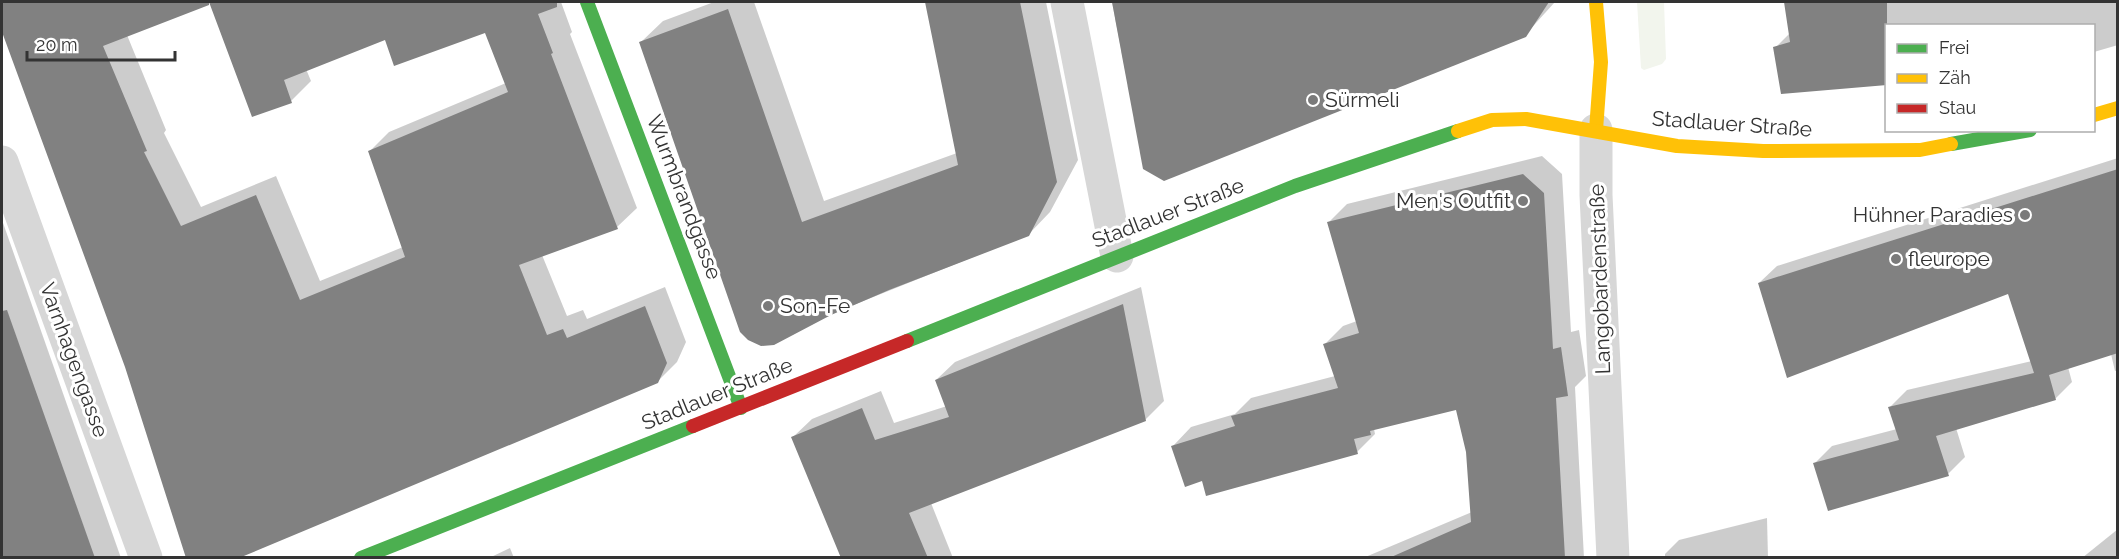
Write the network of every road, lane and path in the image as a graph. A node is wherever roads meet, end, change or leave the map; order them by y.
1 (587, 2) edge
2 (1067, 2) edge
3 (1596, 2) edge
4 (2118, 108) edge
5 (2095, 115) edge
6 (1596, 130) junction
7 (2019, 132) edge
8 (2, 162) edge
9 (1117, 256) junction
10 (741, 408) junction
11 (146, 558) edge
12 (361, 558) edge
13 (1613, 558) edge

1 - 10 street, Wurmbrandgasse
2 - 9 street
3 - 6 street, Langobardenstraße
4 - 5 street
6 - 7 street, Stadlauer Straße
6 - 9 street, Stadlauer Straße
6 - 13 street, Langobardenstraße
8 - 11 street, Varnhagengasse
9 - 10 street, Stadlauer Straße
10 - 12 street, Stadlauer Straße

